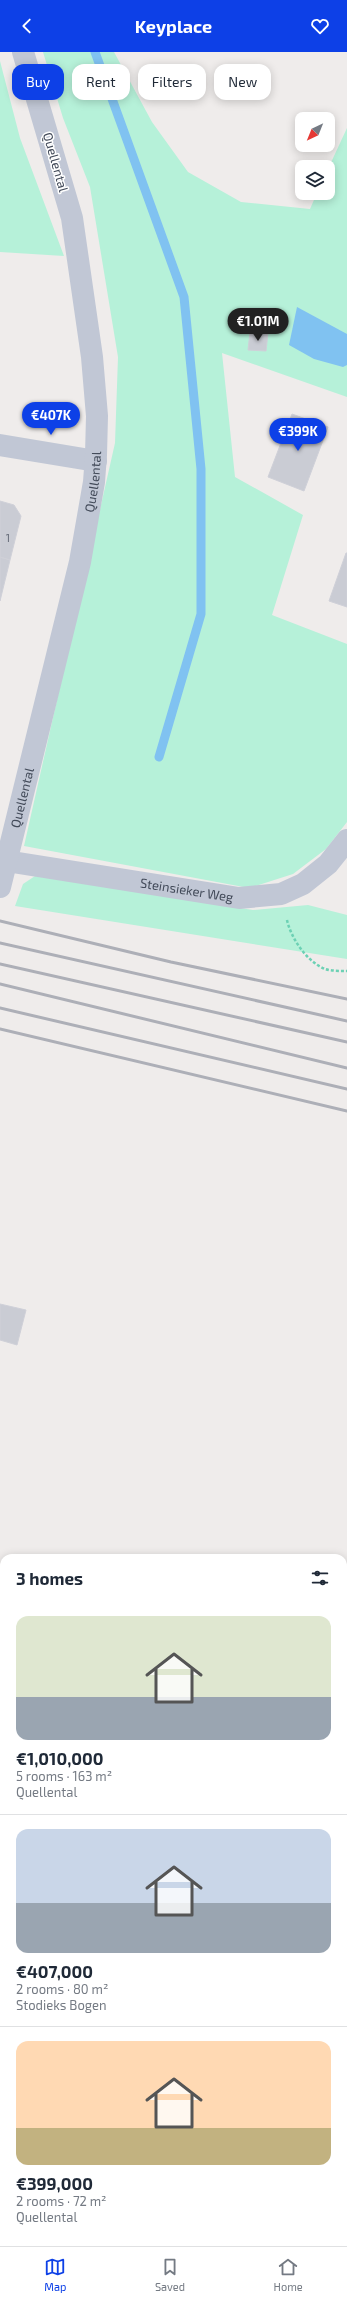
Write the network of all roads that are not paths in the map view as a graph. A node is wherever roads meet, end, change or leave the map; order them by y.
1 (23, 52) edge
2 (0, 445) edge
3 (96, 461) junction
4 (347, 840) edge
5 (6, 861) junction
6 (0, 887) edge

1 - 3 street, Quellental
2 - 3 street
3 - 5 street, Quellental
4 - 5 street, Steinsieker Weg
5 - 6 street, Quellental

